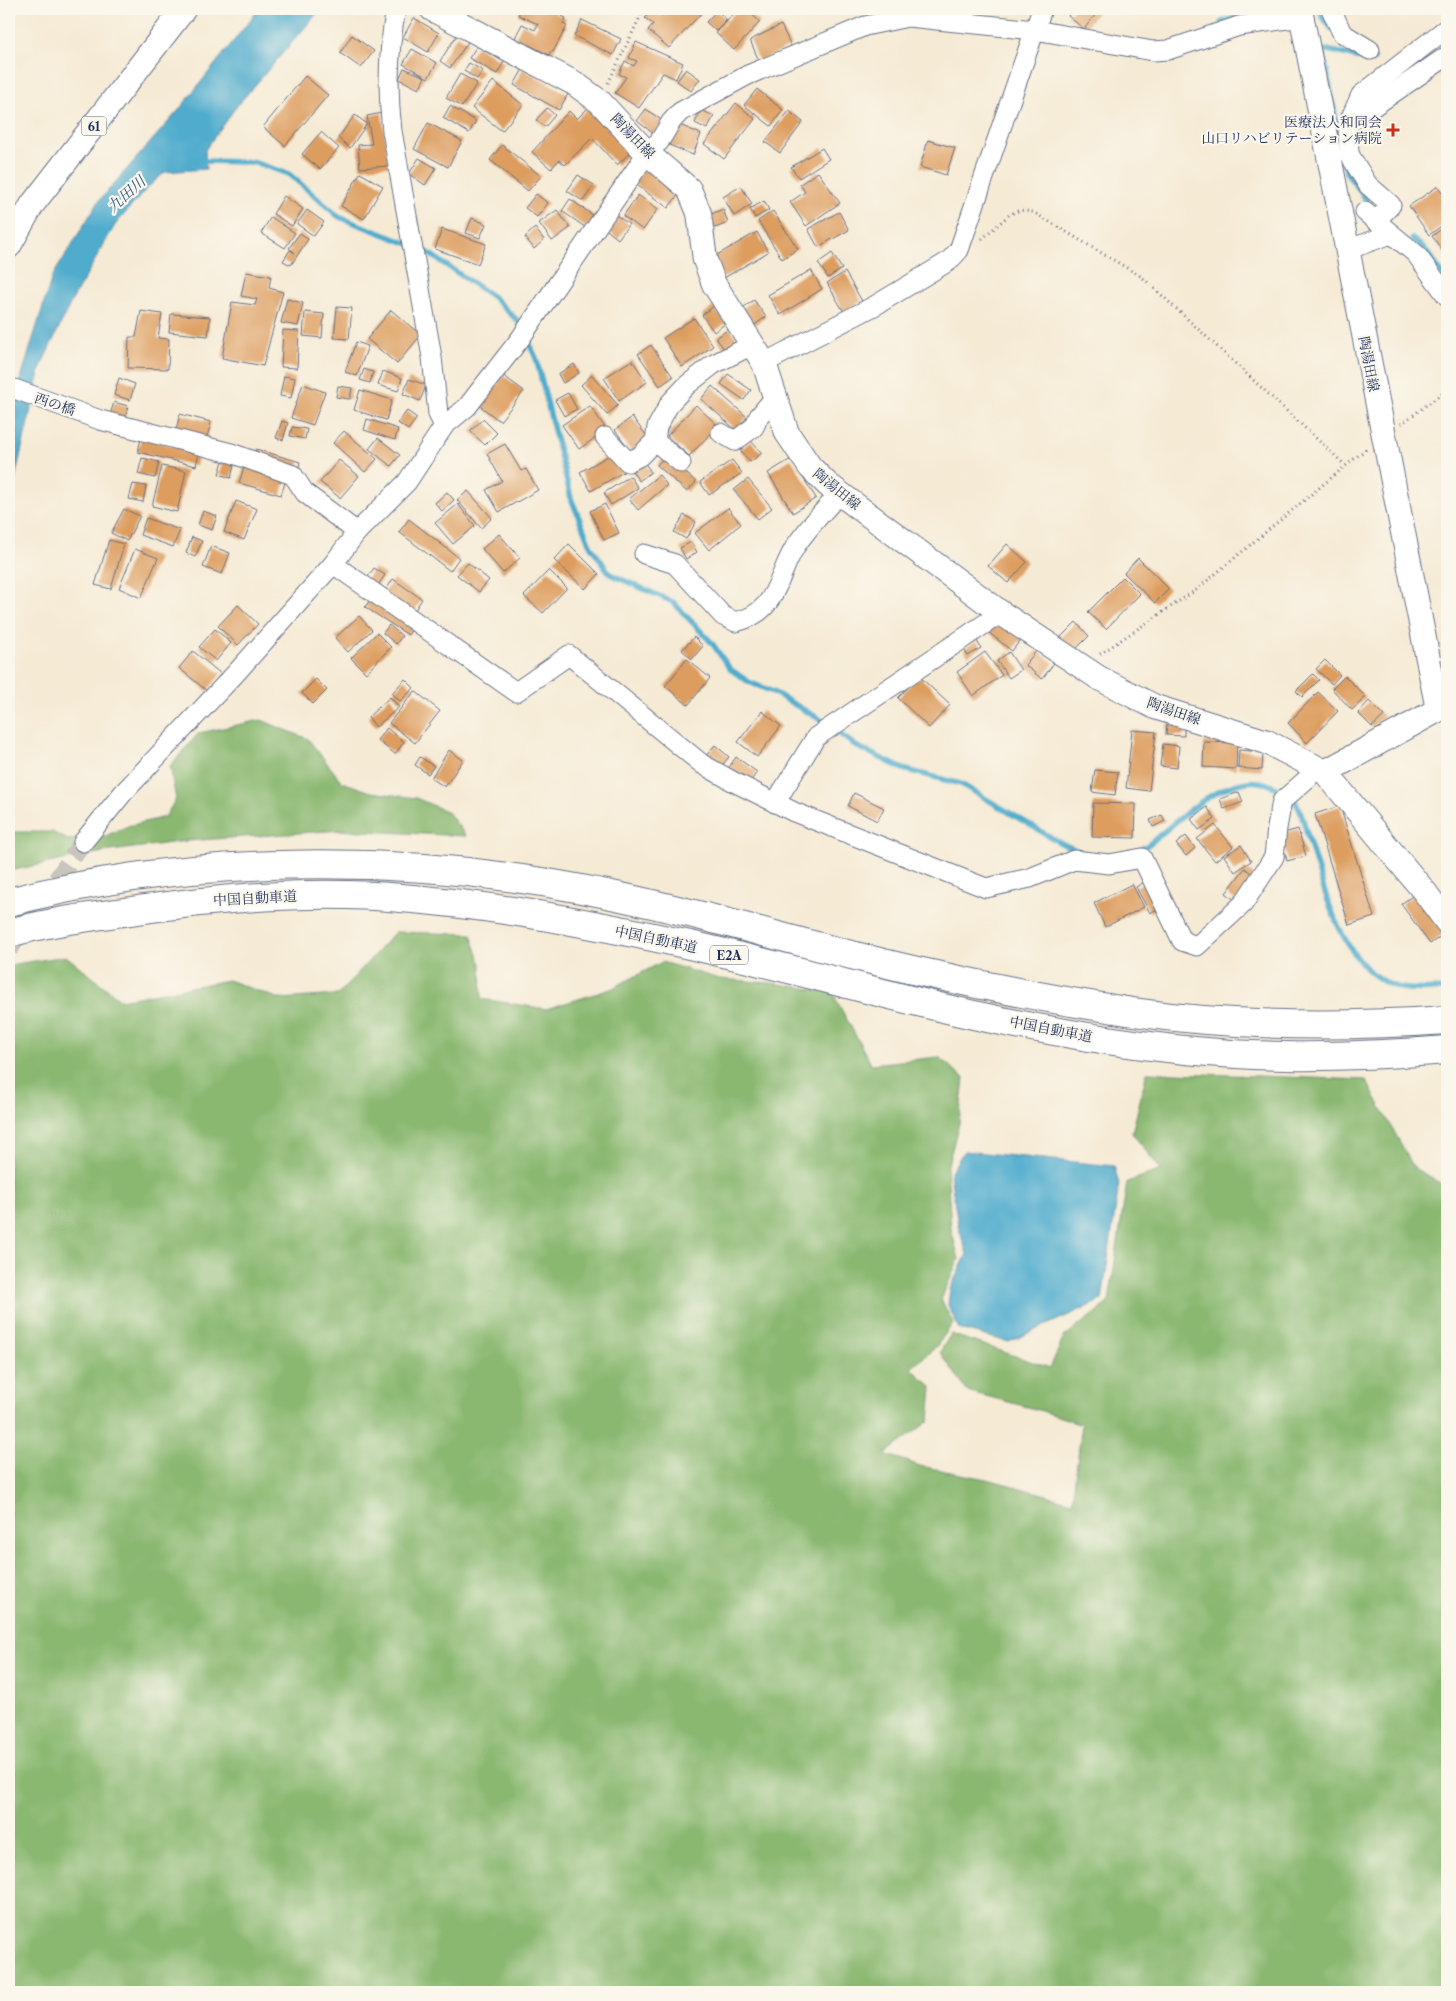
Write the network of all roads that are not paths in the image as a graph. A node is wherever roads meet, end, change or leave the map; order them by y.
1 (184, 9) edge
2 (396, 9) edge
3 (432, 9) edge
4 (1042, 9) edge
5 (1331, 9) edge
6 (1301, 13) edge
7 (1447, 28) edge
8 (1035, 30) junction
9 (1370, 50) dead end
10 (1447, 56) edge
11 (1348, 124) junction
12 (646, 153) junction
13 (1391, 234) junction
14 (9, 246) edge
15 (1347, 250) junction
16 (1447, 296) edge
17 (758, 354) junction
18 (9, 388) edge
19 (776, 397) junction
20 (444, 426) junction
21 (721, 434) dead end
22 (605, 437) dead end
23 (655, 441) junction
24 (681, 463) dead end
25 (840, 493) junction
26 (357, 532) junction
27 (644, 554) dead end
28 (333, 564) junction
29 (1001, 613) junction
30 (1442, 708) edge
31 (1321, 769) junction
32 (775, 803) junction
33 (83, 842) tunnel mouth
34 (9, 902) edge
35 (1447, 922) edge
36 (9, 934) edge
37 (1447, 1020) edge
38 (1447, 1050) edge

1 - 14 main road, 61
2 - 20 street
3 - 12 main road, 陶湯田線
4 - 8 street
5 - 9 street
6 - 8 street
6 - 15 main road, 陶湯田線
7 - 11 street
8 - 12 street
8 - 17 street
10 - 11 street
11 - 13 street
12 - 17 main road, 陶湯田線
12 - 20 street
13 - 15 street
13 - 16 street
15 - 30 main road, 陶湯田線
17 - 19 main road, 陶湯田線
17 - 23 street
18 - 26 street, 西の橋
19 - 21 street
19 - 25 main road, 陶湯田線
20 - 26 street
22 - 23 street
23 - 24 street
25 - 27 street
25 - 29 main road, 陶湯田線
26 - 28 street
28 - 32 street
28 - 33 street
29 - 31 main road, 陶湯田線
29 - 32 street
30 - 31 main road, 陶湯田線
31 - 32 street
31 - 35 main road, 陶湯田線
34 - 37 highway, E2A
36 - 38 highway, 中国自動車道 / E2A

